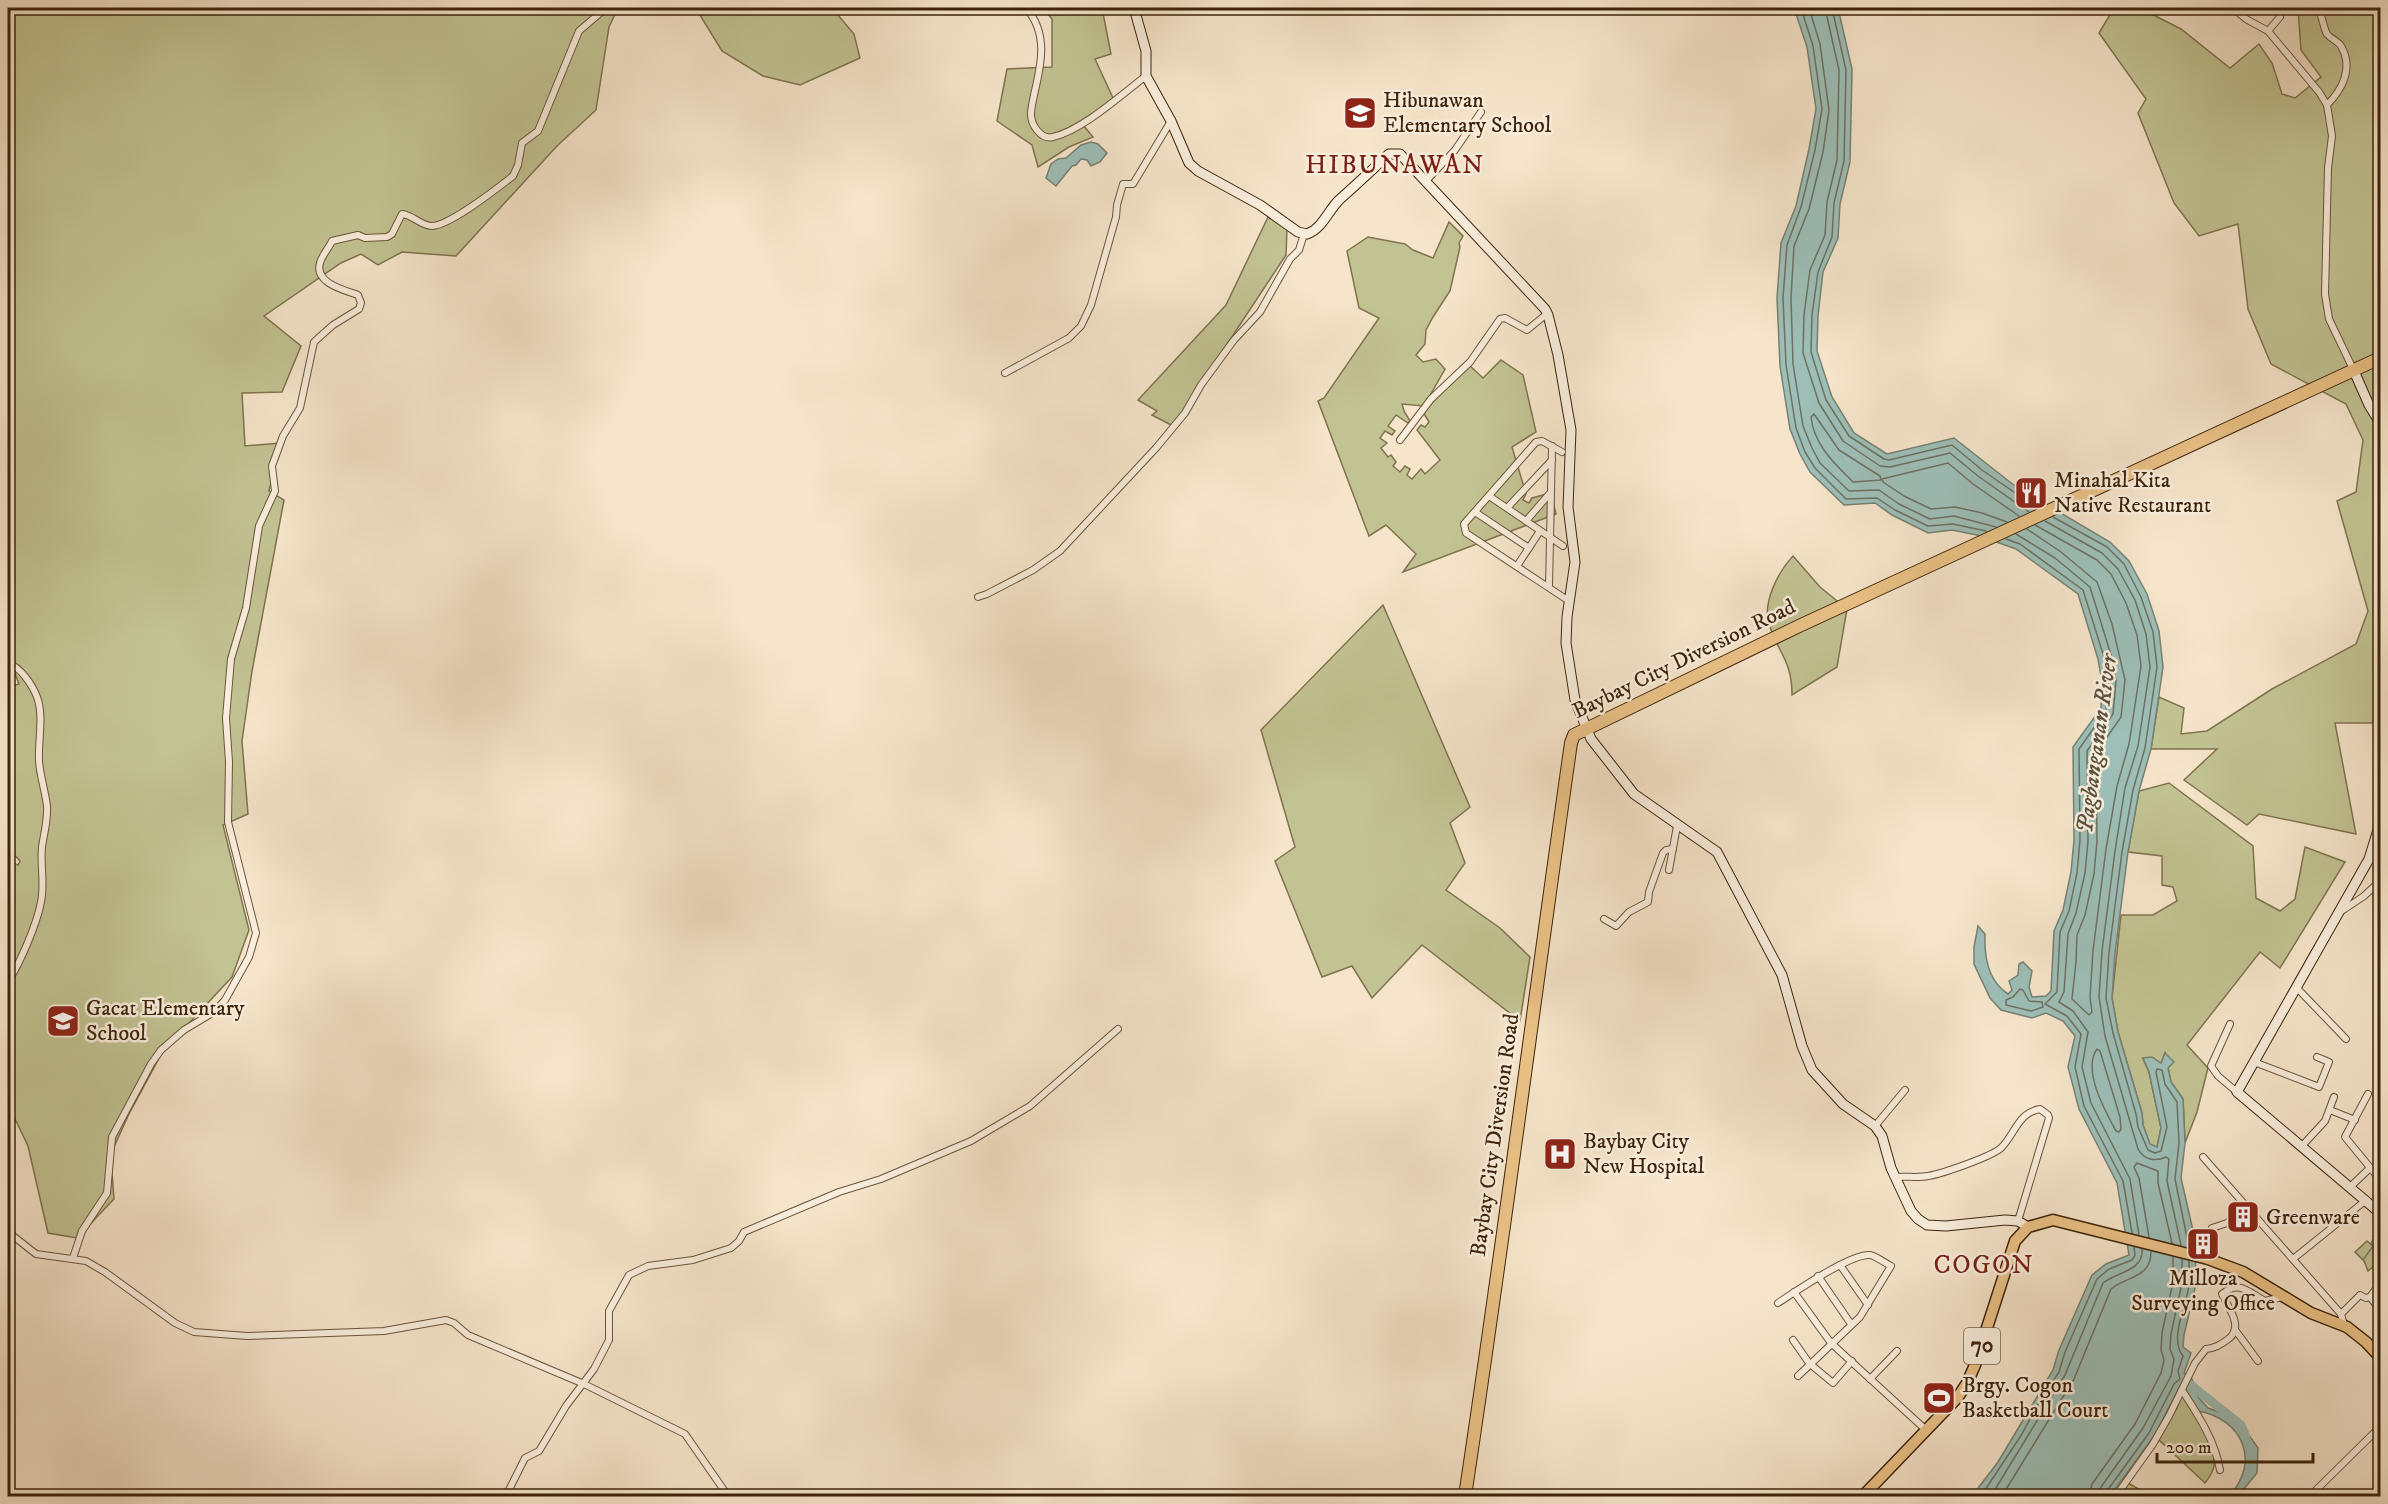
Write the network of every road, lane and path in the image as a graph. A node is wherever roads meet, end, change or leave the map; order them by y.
1 (606, 8) edge
2 (1026, 8) edge
3 (1134, 8) edge
4 (2233, 8) edge
5 (2325, 8) edge
6 (2280, 17) dead end
7 (2268, 31) junction
8 (1146, 76) junction
9 (2326, 105) junction
10 (1481, 112) dead end
11 (1171, 121) junction
12 (1426, 181) junction
13 (1304, 234) junction
14 (1548, 312) junction
15 (2380, 358) edge
16 (2354, 371) junction
17 (1005, 373) dead end
18 (2380, 423) edge
19 (1400, 440) dead end
20 (1552, 446) junction
21 (1562, 452) dead end
22 (1552, 460) junction
23 (1551, 492) junction
24 (1489, 496) junction
25 (1507, 508) junction
26 (1475, 512) junction
27 (1526, 521) junction
28 (1540, 531) junction
29 (1550, 537) junction
30 (1563, 546) dead end
31 (1529, 548) junction
32 (1517, 566) junction
33 (1549, 588) junction
34 (978, 597) dead end
35 (1569, 601) junction
36 (8, 663) edge
37 (1586, 729) junction
38 (2380, 824) edge
39 (1677, 826) junction
40 (1673, 849) junction
41 (1669, 870) dead end
42 (2380, 881) edge
43 (2337, 914) junction
44 (1604, 919) dead end
45 (8, 982) edge
46 (2296, 987) junction
47 (2230, 1024) dead end
48 (1118, 1029) dead end
49 (2346, 1040) dead end
50 (2317, 1058) dead end
51 (2254, 1062) junction
52 (1905, 1090) dead end
53 (2237, 1092) junction
54 (2368, 1094) dead end
55 (2334, 1097) dead end
56 (2330, 1110) junction
57 (2355, 1120) junction
58 (1875, 1126) junction
59 (2301, 1147) junction
60 (2203, 1157) dead end
61 (2370, 1168) junction
62 (1895, 1177) junction
63 (2380, 1177) edge
64 (2349, 1188) junction
65 (2365, 1201) junction
66 (2246, 1207) junction
67 (2380, 1213) edge
68 (2023, 1224) junction
69 (2212, 1228) dead end
70 (8, 1233) edge
71 (73, 1258) junction
72 (2293, 1259) junction
73 (1840, 1265) junction
74 (1818, 1276) junction
75 (2380, 1283) edge
76 (1794, 1292) junction
77 (2282, 1297) junction
78 (2370, 1297) junction
79 (1778, 1303) dead end
80 (1868, 1305) junction
81 (2380, 1306) edge
82 (2341, 1314) junction
83 (1851, 1324) junction
84 (2345, 1326) junction
85 (2236, 1331) junction
86 (1793, 1340) dead end
87 (1831, 1343) junction
88 (1897, 1351) dead end
89 (2380, 1357) edge
90 (1852, 1360) junction
91 (2258, 1361) dead end
92 (1809, 1363) junction
93 (1798, 1376) dead end
94 (1870, 1378) junction
95 (584, 1384) junction
96 (2182, 1389) junction
97 (2380, 1427) edge
98 (1926, 1430) junction
99 (2220, 1470) dead end
100 (2316, 1491) junction
101 (506, 1497) edge
102 (728, 1497) edge
103 (1465, 1497) edge
104 (1863, 1497) edge
105 (2116, 1497) edge
106 (2310, 1497) edge
107 (2324, 1497) edge

1 - 71 street
2 - 8 street
3 - 8 street
4 - 7 street
5 - 9 street
6 - 7 street
7 - 9 street
8 - 11 street
9 - 16 street
10 - 12 street
11 - 13 street
11 - 17 street
12 - 13 street
12 - 14 street
13 - 34 street
14 - 19 street
14 - 35 street
15 - 16 highway, Baybay City Diversion Road
16 - 18 street
16 - 37 highway, Baybay City Diversion Road
20 - 21 street
20 - 22 street
20 - 24 street
22 - 23 street
22 - 25 street
23 - 27 street
23 - 29 street
24 - 25 street
24 - 26 street
25 - 27 street
26 - 31 street
26 - 32 street
27 - 28 street
28 - 29 street
28 - 31 street
29 - 30 street
29 - 33 street
31 - 32 street
32 - 33 street
33 - 35 street
35 - 37 street
36 - 45 street
37 - 39 street
37 - 103 highway, Baybay City Diversion Road
38 - 43 street
39 - 40 street
39 - 58 street
40 - 41 street
40 - 44 street
42 - 43 street
43 - 46 street
46 - 49 street
46 - 51 street
47 - 53 street
48 - 95 street
50 - 51 street
51 - 53 street
52 - 58 street
53 - 59 street
54 - 57 street
55 - 56 street
56 - 57 street
56 - 59 street
57 - 61 street
58 - 62 street
59 - 64 street
60 - 66 street
61 - 63 street
61 - 64 street
62 - 68 street
62 - 68 street
64 - 65 street
65 - 67 street
65 - 72 street
66 - 69 street
66 - 72 street
68 - 77 main road
68 - 98 main road, 70
70 - 71 street
71 - 95 street
72 - 82 street
73 - 74 street
73 - 80 street
73 - 80 street
74 - 76 street
74 - 83 street
75 - 78 street
76 - 79 street
76 - 87 street
77 - 84 main road
77 - 85 street
78 - 81 street
78 - 82 street
80 - 83 street
82 - 84 street
83 - 87 street
84 - 89 main road
85 - 91 street
85 - 96 street
86 - 92 street
87 - 90 street
87 - 92 street
88 - 94 street
90 - 92 street
90 - 94 street
92 - 93 street
94 - 98 street
95 - 101 street
95 - 102 street
96 - 99 street
96 - 105 street
97 - 100 street
98 - 104 main road, 70
100 - 106 street
100 - 107 street

